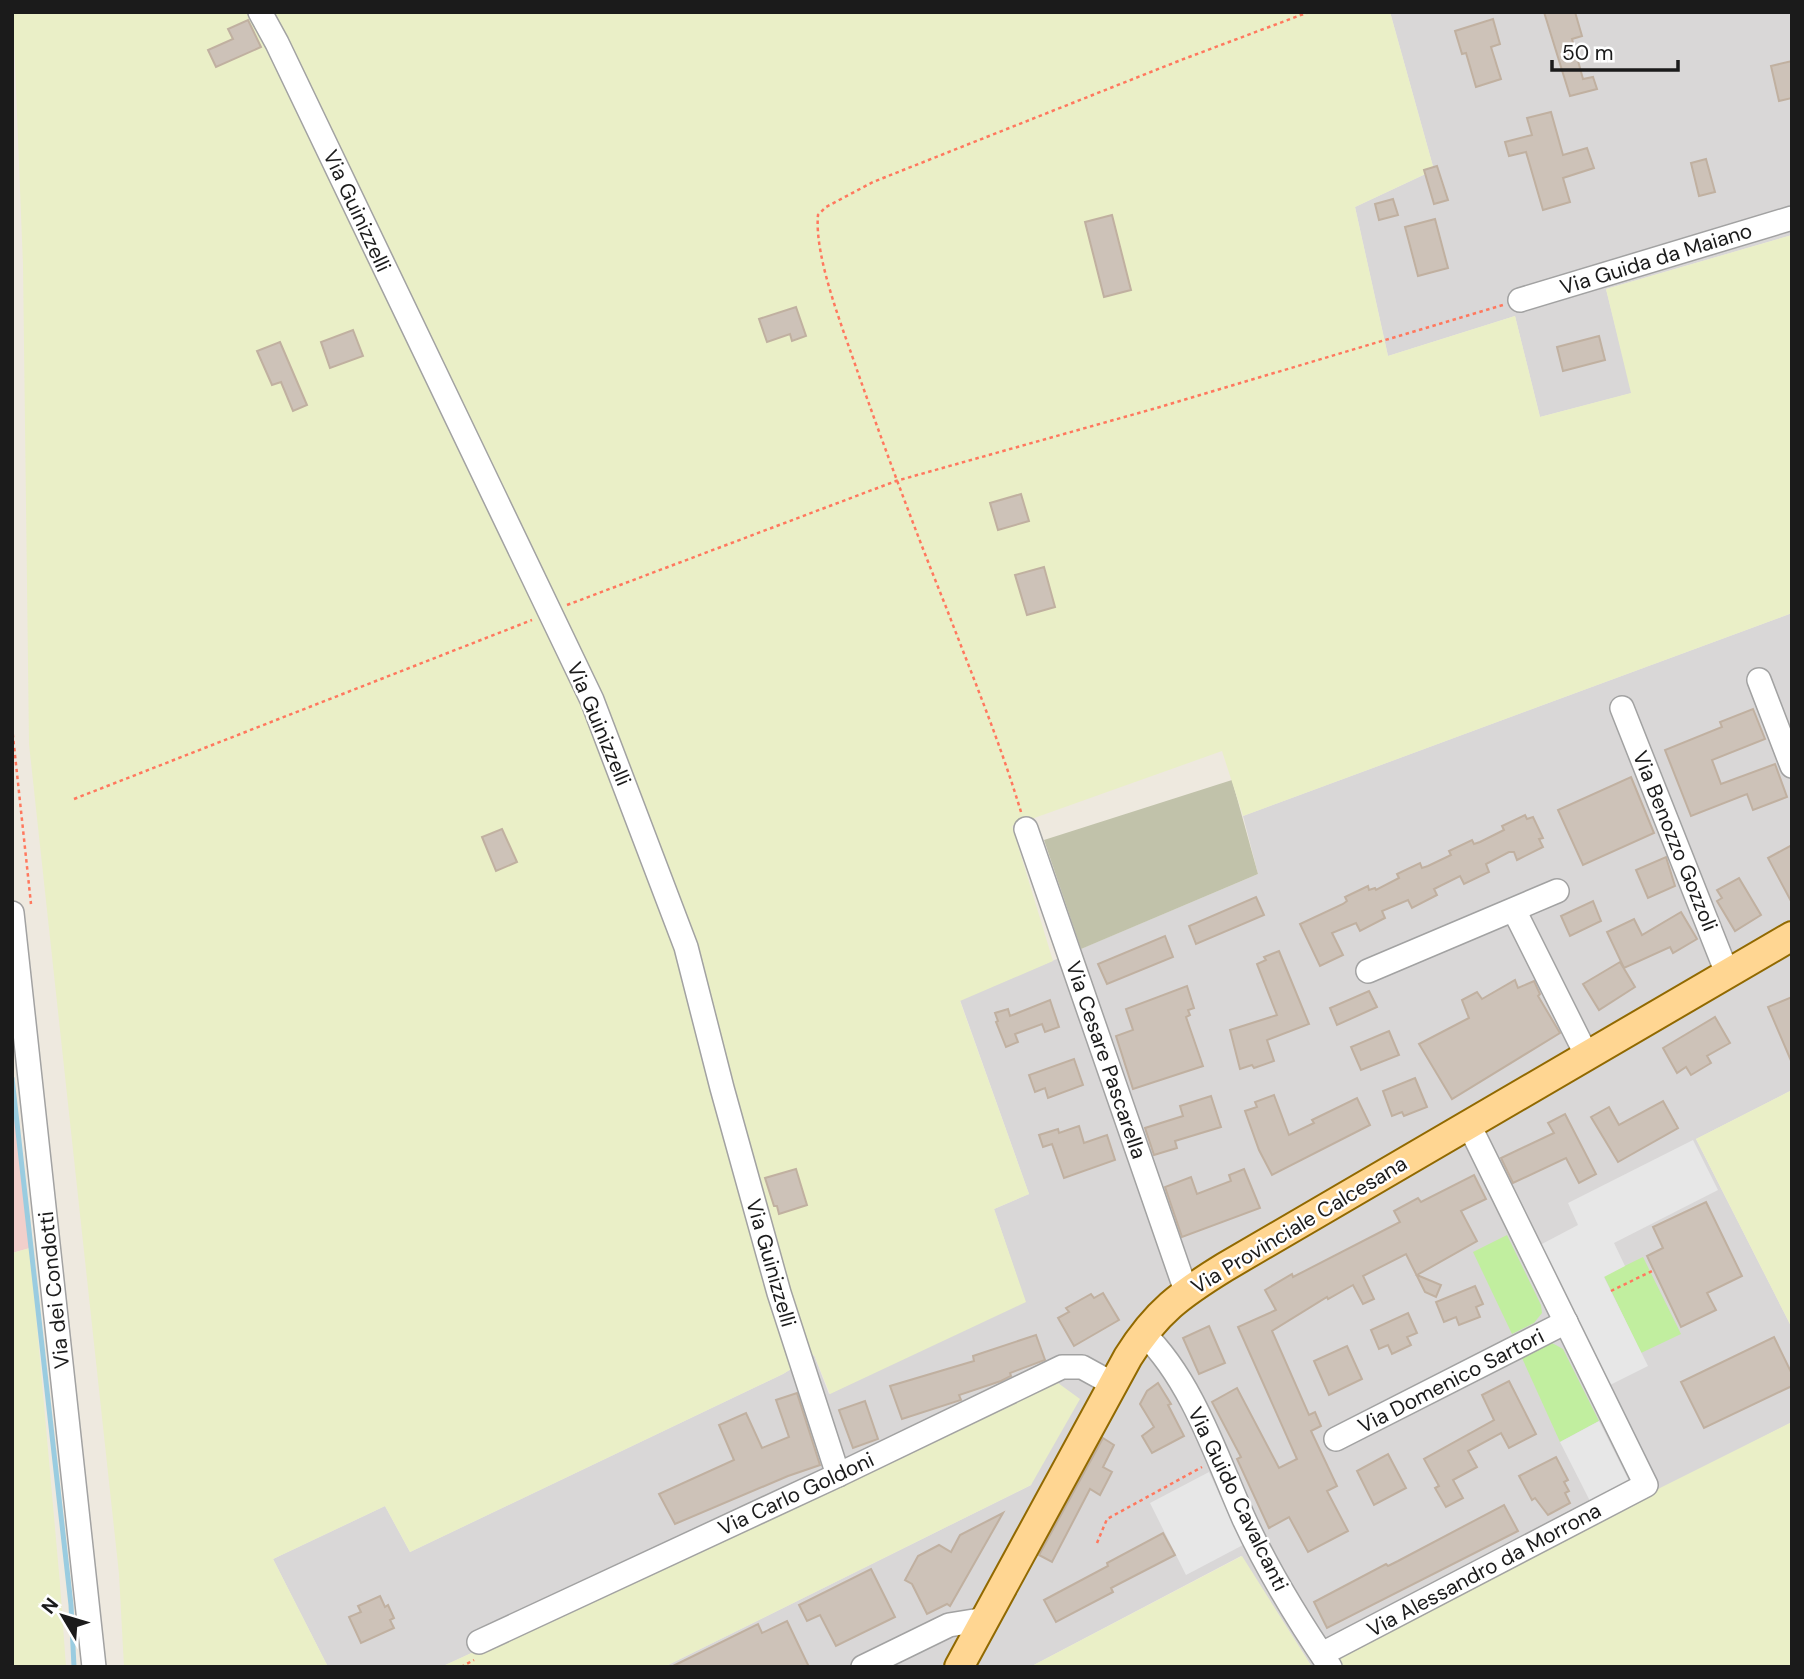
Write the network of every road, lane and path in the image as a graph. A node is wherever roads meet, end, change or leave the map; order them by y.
1 (260, 12) edge
2 (1309, 12) edge
3 (1792, 218) edge
4 (1520, 300) joint
5 (896, 481) junction
6 (550, 613) junction
7 (1759, 680) dead end
8 (1622, 709) dead end
9 (1792, 766) edge
10 (74, 799) dead end
11 (1026, 829) joint
12 (1558, 891) dead end
13 (1514, 910) junction
14 (12, 913) edge
15 (1792, 936) edge
16 (1368, 971) dead end
17 (1727, 973) junction
18 (1586, 1054) junction
19 (1469, 1125) junction
20 (1654, 1270) dead end
21 (1186, 1291) junction
22 (1611, 1291) dead end
23 (1566, 1322) junction
24 (1143, 1333) junction
25 (1113, 1384) junction
26 (1336, 1439) dead end
27 (1218, 1458) junction
28 (838, 1475) junction
29 (1646, 1485) joint
30 (1097, 1543) dead end
31 (986, 1619) junction
32 (479, 1642) dead end
33 (1326, 1661) edge
34 (94, 1667) edge
35 (863, 1667) edge
36 (959, 1667) edge

1 - 6 street, Via Guinizzelli
2 - 5 path
3 - 4 street, Via Guida da Maiano
4 - 5 path
5 - 6 path
5 - 11 path
6 - 10 path
6 - 28 street, Via Guinizzelli
7 - 9 street
8 - 17 street, Via Benozzo Gozzoli
11 - 21 street, Via Cesare Pascarella
12 - 13 street
13 - 16 street
13 - 18 street
14 - 34 street, Via dei Condotti
15 - 17 main road, Via Provinciale Calcesana
17 - 18 main road, Via Provinciale Calcesana
18 - 19 main road, Via Provinciale Calcesana
19 - 21 main road, Via Provinciale Calcesana
19 - 23 street, Via Domenico Sartori
20 - 22 path
21 - 24 main road, Via Provinciale Calcesana
23 - 26 street, Via Domenico Sartori
23 - 29 street, Via Domenico Sartori
24 - 25 main road, Via Provinciale Calcesana
24 - 27 street, Via Guido Cavalcanti
25 - 28 street, Via Carlo Goldoni
25 - 31 main road, Via Provinciale Calcesana
27 - 30 path
27 - 33 street, Via Guido Cavalcanti
28 - 32 street, Via Carlo Goldoni
29 - 33 street, Via Alessandro da Morrona
31 - 35 street
31 - 36 main road, Via Provinciale Calcesana

